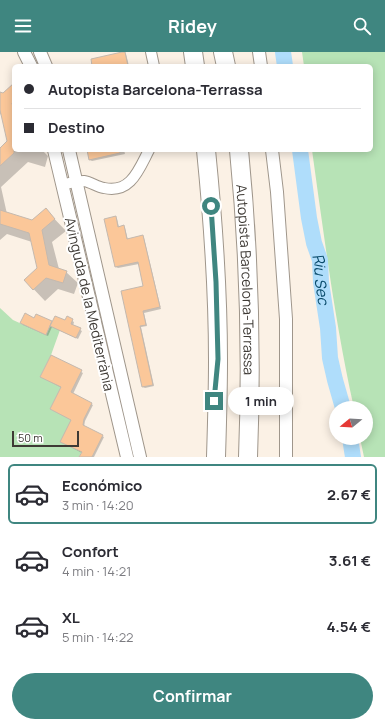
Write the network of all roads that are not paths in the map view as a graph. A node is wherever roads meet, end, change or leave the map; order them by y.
1 (24, 52) edge
2 (40, 52) edge
3 (151, 52) edge
4 (193, 52) edge
5 (223, 52) edge
6 (234, 52) edge
7 (259, 52) edge
8 (30, 64) edge
9 (45, 64) edge
10 (154, 64) edge
11 (195, 64) edge
12 (226, 64) edge
13 (234, 64) edge
14 (261, 64) edge
15 (54, 152) edge
16 (69, 152) edge
17 (148, 152) edge
18 (206, 152) edge
19 (239, 152) edge
20 (272, 152) edge
21 (76, 182) junction
22 (62, 185) junction
23 (218, 359) junction
24 (127, 457) edge
25 (140, 457) edge
26 (209, 457) edge
27 (216, 457) edge
28 (248, 457) edge
29 (286, 457) edge

1 - 8 street
2 - 9 street
3 - 10 street
4 - 11 highway
5 - 12 highway
6 - 13 highway
7 - 14 street
15 - 22 street, Avinguda de la Mediterrània
16 - 21 street, Avinguda de la Mediterrània
17 - 21 street
18 - 23 highway
19 - 28 highway, Autopista Barcelona-Terrassa
20 - 29 street
21 - 22 street
21 - 25 street, Avinguda de la Mediterrània
22 - 24 street, Avinguda de la Mediterrània
23 - 26 highway
23 - 27 highway

